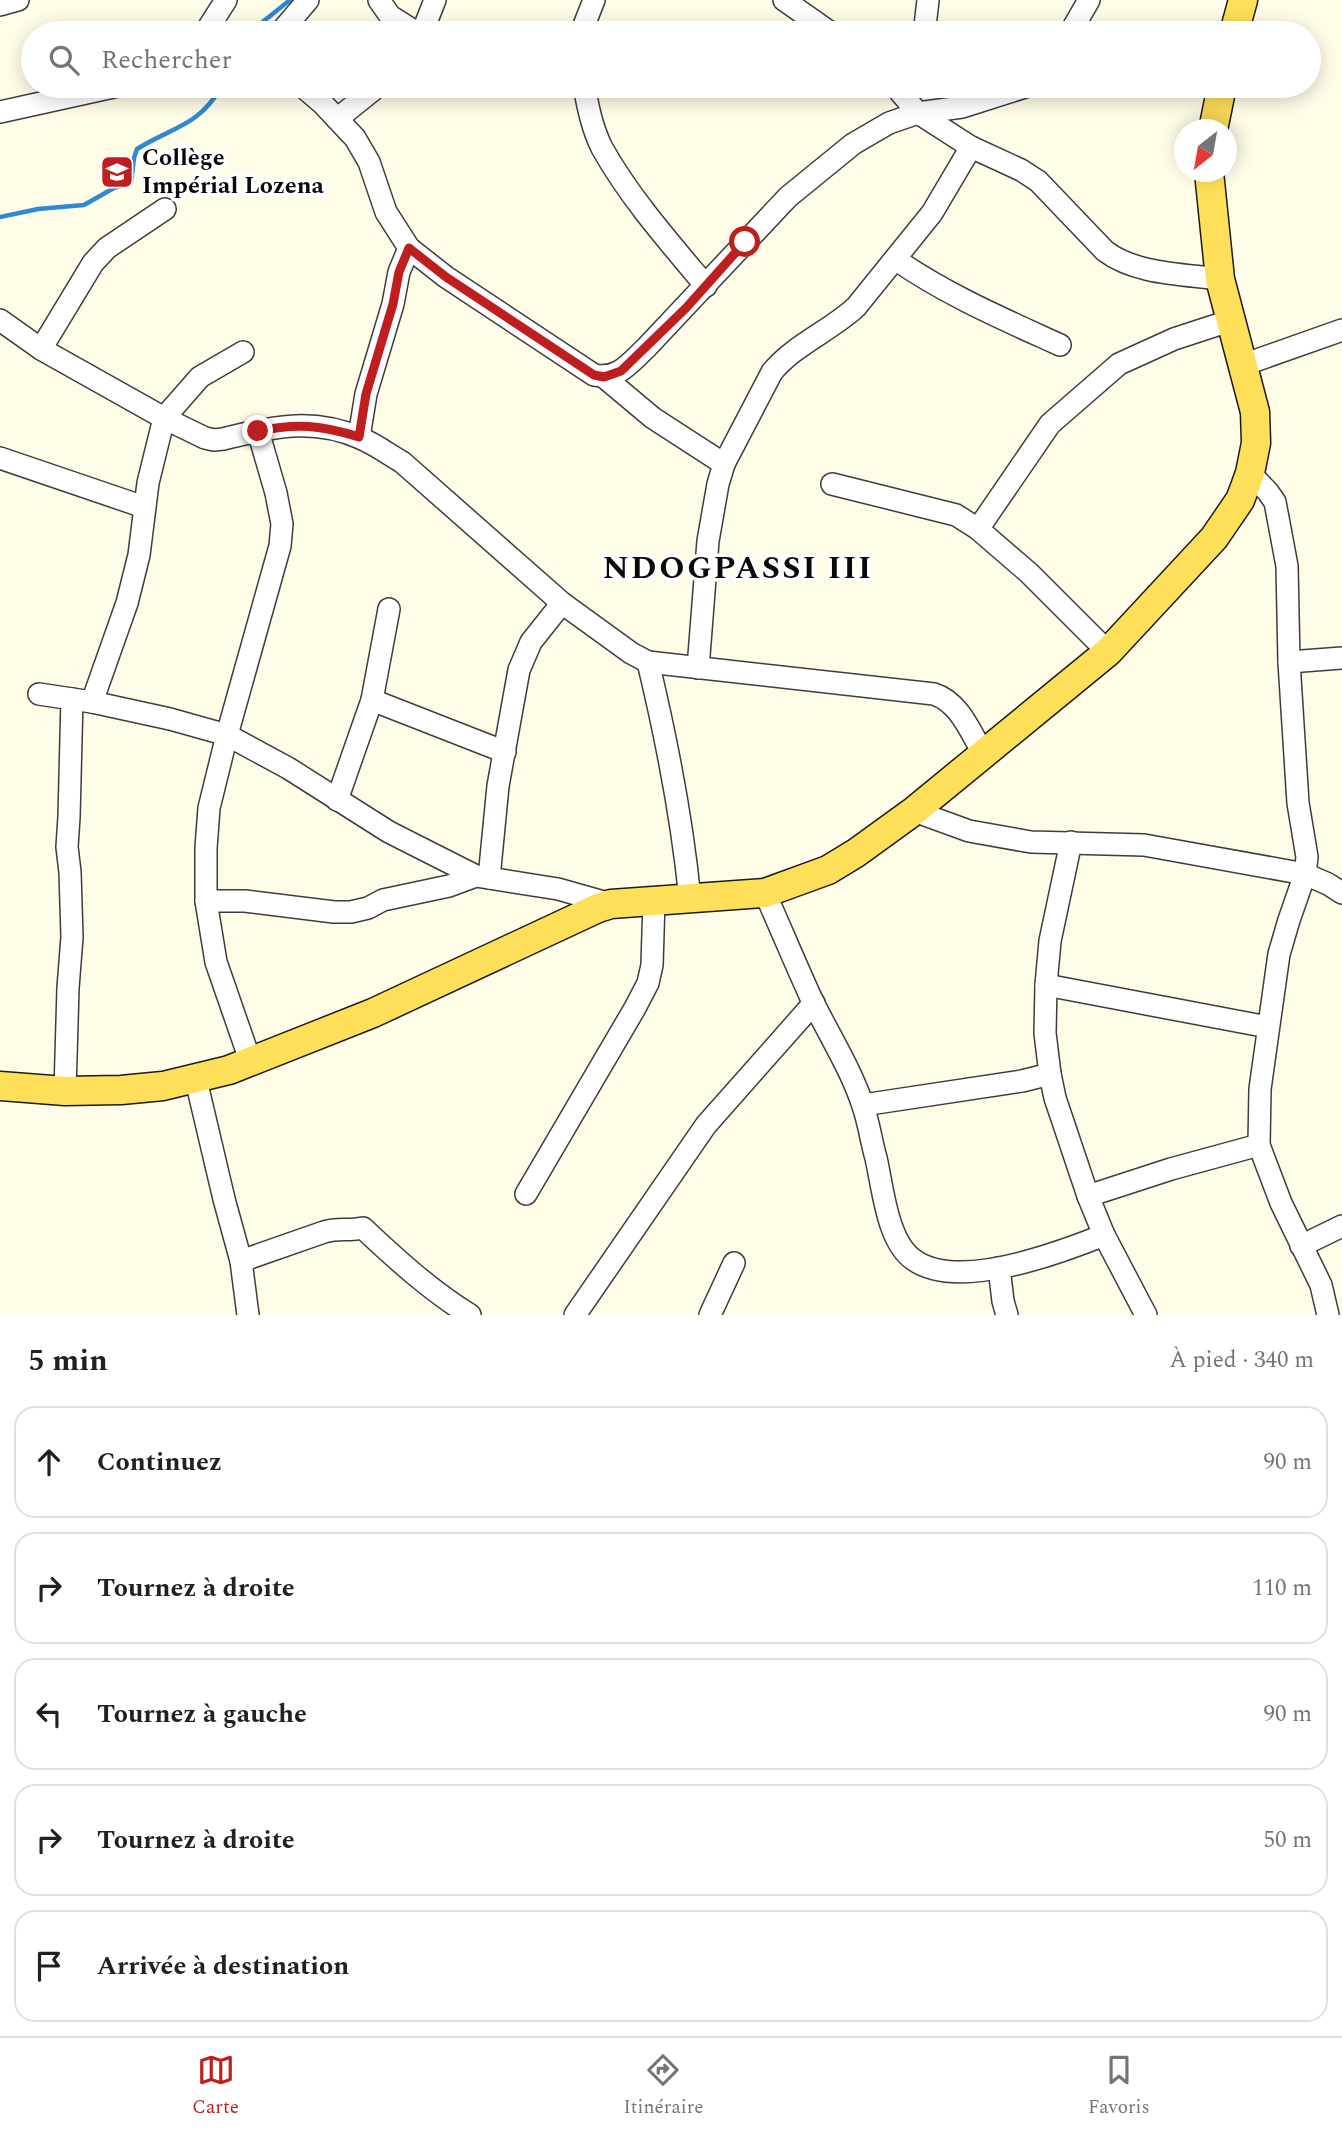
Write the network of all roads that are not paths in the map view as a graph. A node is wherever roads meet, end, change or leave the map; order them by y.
1 (18, 0) edge
2 (226, 0) edge
3 (308, 0) edge
4 (379, 0) edge
5 (435, 0) edge
6 (594, 0) edge
7 (784, 0) edge
8 (928, 0) edge
9 (1089, 0) edge
10 (1243, 0) edge
11 (0, 5) edge
12 (213, 21) edge
13 (290, 21) edge
14 (399, 21) edge
15 (425, 21) edge
16 (586, 21) edge
17 (814, 21) edge
18 (926, 21) edge
19 (1077, 21) edge
20 (1237, 21) edge
21 (64, 98) edge
22 (315, 98) edge
23 (363, 98) edge
24 (586, 98) edge
25 (905, 98) edge
26 (990, 98) edge
27 (1220, 98) edge
28 (0, 112) edge
29 (918, 113) junction
30 (337, 118) junction
31 (1215, 119) edge
32 (971, 147) junction
33 (1210, 182) edge
34 (165, 209) dead end
35 (409, 248) junction
36 (895, 259) junction
37 (1220, 279) junction
38 (706, 286) junction
39 (0, 320) edge
40 (1229, 321) junction
41 (1342, 330) edge
42 (1060, 345) dead end
43 (41, 349) junction
44 (243, 352) dead end
45 (1243, 365) junction
46 (604, 377) junction
47 (164, 418) junction
48 (258, 431) junction
49 (359, 437) junction
50 (0, 458) edge
51 (724, 464) junction
52 (1250, 473) junction
53 (832, 484) dead end
54 (144, 507) junction
55 (978, 529) junction
56 (562, 603) junction
57 (389, 610) dead end
58 (1108, 652) junction
59 (1342, 658) edge
60 (649, 662) junction
61 (1289, 662) junction
62 (698, 668) junction
63 (39, 694) dead end
64 (372, 700) junction
65 (82, 701) junction
66 (227, 735) junction
67 (505, 752) junction
68 (983, 753) junction
69 (337, 800) junction
70 (914, 811) junction
71 (1071, 842) junction
72 (1305, 874) junction
73 (482, 877) junction
74 (765, 893) junction
75 (1342, 893) edge
76 (690, 899) junction
77 (206, 901) junction
78 (654, 901) junction
79 (611, 904) junction
80 (1046, 985) junction
81 (814, 1003) junction
82 (1268, 1027) junction
83 (251, 1063) junction
84 (1050, 1074) junction
85 (195, 1080) junction
86 (0, 1086) edge
87 (65, 1091) junction
88 (863, 1105) junction
89 (1259, 1145) junction
90 (526, 1194) dead end
91 (1088, 1196) junction
92 (1342, 1226) edge
93 (1104, 1235) junction
94 (1301, 1246) junction
95 (241, 1261) junction
96 (734, 1263) dead end
97 (999, 1268) junction
98 (248, 1315) edge
99 (470, 1315) edge
100 (575, 1315) edge
101 (710, 1315) edge
102 (1007, 1315) edge
103 (1146, 1315) edge
104 (1328, 1315) edge

1 - 11 street
2 - 12 street
3 - 13 street
4 - 14 street
5 - 15 street
6 - 16 street
7 - 17 street
8 - 18 street
9 - 19 street
10 - 20 main road
21 - 28 street
22 - 30 street
23 - 30 street
24 - 38 street
25 - 29 street
26 - 29 street
27 - 31 main road
29 - 32 street
29 - 38 street
30 - 35 street
32 - 36 street
32 - 37 street
33 - 37 main road
34 - 43 street
35 - 46 street
35 - 49 street
36 - 42 street
36 - 51 street
37 - 40 main road
38 - 46 street
39 - 43 street
40 - 45 main road
40 - 55 street
41 - 45 street
43 - 47 street
44 - 47 street
45 - 52 main road
46 - 51 street
47 - 48 street
47 - 54 street
48 - 49 street
48 - 66 street
49 - 56 street
50 - 54 street
51 - 62 street
52 - 58 main road
52 - 61 street
53 - 55 street
54 - 65 street
55 - 58 street
56 - 60 street
56 - 67 street
57 - 64 street
58 - 68 main road
59 - 61 street
60 - 62 street
60 - 76 street
61 - 72 street
62 - 68 street
63 - 65 street
64 - 67 street
64 - 69 street
65 - 66 street
65 - 87 street
66 - 69 street
66 - 77 street
67 - 73 street
68 - 70 main road
69 - 73 street
70 - 71 street
70 - 74 main road
71 - 72 street
71 - 80 street
72 - 75 street
72 - 82 street
73 - 77 street
73 - 79 street
74 - 76 main road
74 - 81 street
76 - 78 main road
77 - 83 street
78 - 79 main road
78 - 90 street
79 - 83 main road
80 - 82 street
80 - 84 street
81 - 88 street
81 - 100 street
82 - 89 street
83 - 85 main road
84 - 88 street
84 - 91 street
85 - 87 main road
85 - 95 street
86 - 87 main road
88 - 97 street
89 - 91 street
89 - 94 street
91 - 93 street
92 - 94 street
93 - 97 street
93 - 103 street
94 - 104 street
95 - 98 street
95 - 99 street
96 - 101 street
97 - 102 street

